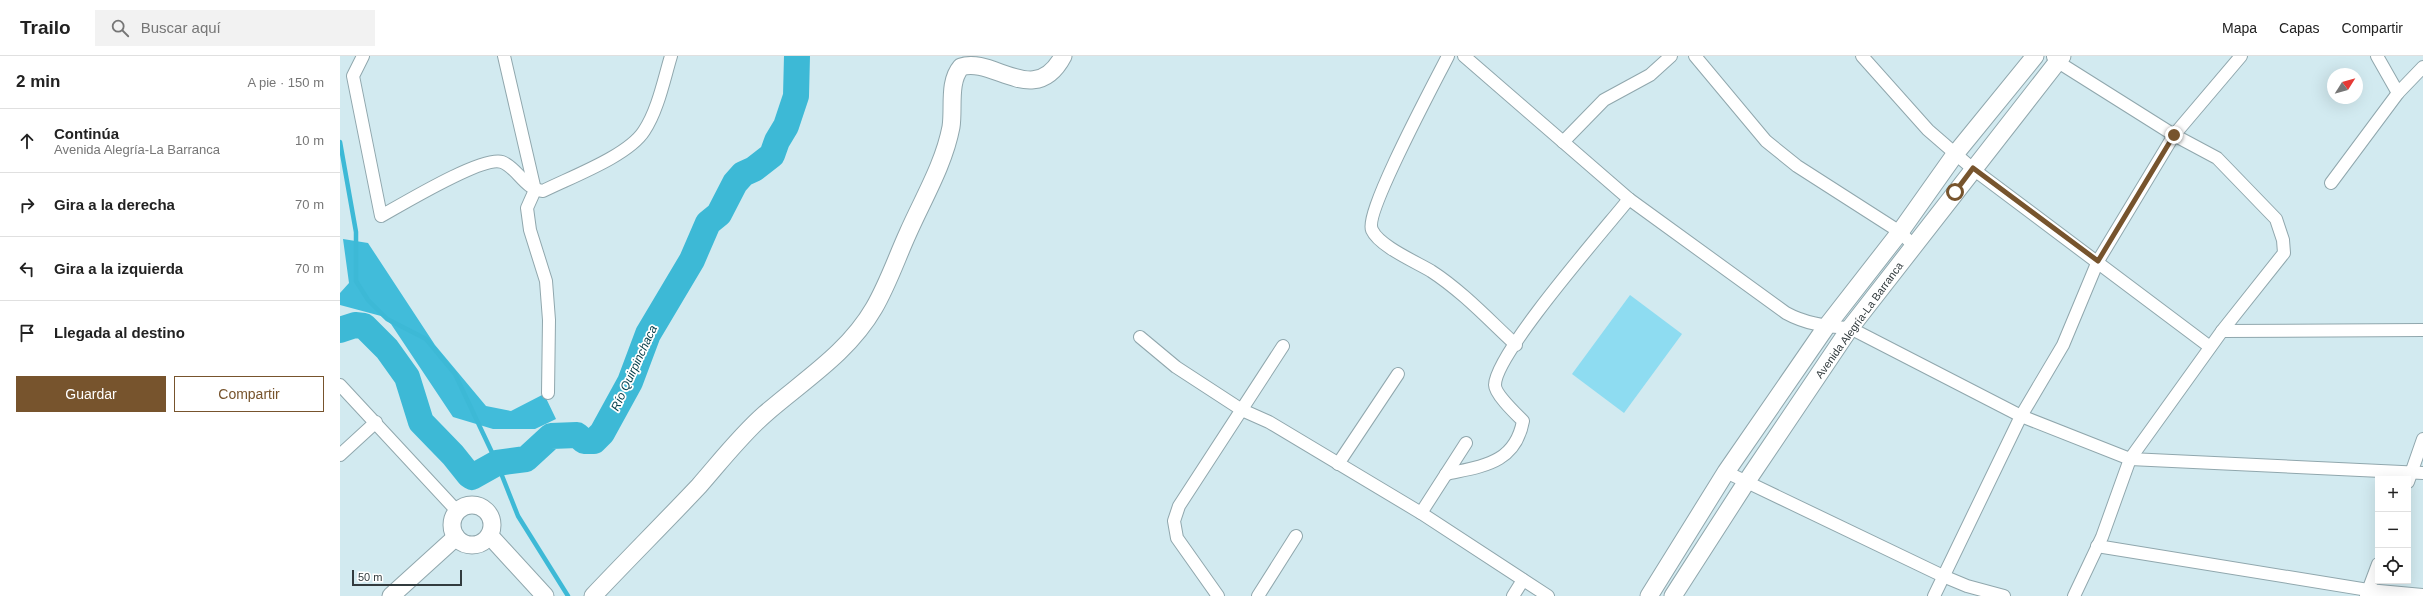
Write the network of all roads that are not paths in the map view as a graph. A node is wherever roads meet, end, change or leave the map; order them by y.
1 (363, 56) edge
2 (504, 56) edge
3 (671, 56) edge
4 (1064, 56) edge
5 (1448, 56) edge
6 (1464, 56) edge
7 (1671, 56) edge
8 (1695, 56) edge
9 (1862, 56) edge
10 (2034, 56) edge
11 (2241, 56) edge
12 (2377, 56) edge
13 (2057, 58) edge
14 (2423, 67) edge
15 (2398, 93) junction
16 (2174, 135) junction
17 (1563, 142) junction
18 (1956, 153) junction
19 (1973, 168) junction
20 (2331, 183) dead end
21 (535, 190) junction
22 (1630, 199) junction
23 (1900, 232) junction
24 (1914, 246) junction
25 (2098, 261) junction
26 (1826, 327) junction
27 (1850, 328) junction
28 (2423, 330) edge
29 (2222, 331) junction
30 (1140, 337) dead end
31 (1516, 345) junction
32 (1283, 346) dead end
33 (2210, 347) junction
34 (1398, 374) dead end
35 (340, 384) edge
36 (548, 394) dead end
37 (1242, 410) junction
38 (2021, 416) junction
39 (376, 422) junction
40 (2423, 439) edge
41 (1466, 443) dead end
42 (340, 455) edge
43 (2130, 459) junction
44 (1338, 464) junction
45 (1726, 472) junction
46 (1446, 474) junction
47 (2414, 476) edge
48 (1747, 481) junction
49 (457, 511) junction
50 (1421, 513) junction
51 (490, 536) junction
52 (1296, 536) dead end
53 (456, 537) junction
54 (2097, 546) junction
55 (2375, 572) edge
56 (1943, 576) junction
57 (1523, 580) junction
58 (1656, 592) edge
59 (2367, 593) edge
60 (2423, 595) edge
61 (392, 596) edge
62 (545, 596) edge
63 (593, 596) edge
64 (1218, 596) edge
65 (1258, 596) edge
66 (1513, 596) edge
67 (1548, 596) edge
68 (1673, 596) edge
69 (1934, 596) edge
70 (2004, 596) edge
71 (2074, 596) edge

1 - 21 street
2 - 21 street
3 - 21 street
4 - 63 main road
5 - 31 street
6 - 17 street
7 - 17 street
8 - 23 street
9 - 18 street
10 - 18 main road, Avenida Alegría-La Barranca
11 - 16 street
12 - 15 street
13 - 16 street
13 - 19 main road, Avenida Alegría-La Barranca
14 - 15 street
15 - 20 street
16 - 25 street
16 - 29 street
17 - 22 street
18 - 19 street
18 - 23 main road, Avenida Alegría-La Barranca
19 - 24 main road, Avenida Alegría-La Barranca
19 - 25 street
21 - 36 street
22 - 26 street
22 - 31 street
23 - 24 street
23 - 26 main road, Avenida Alegría-La Barranca
24 - 27 main road, Avenida Alegría-La Barranca
25 - 33 street
25 - 38 street
26 - 27 street
26 - 45 main road, Avenida Alegría-La Barranca
27 - 38 street
27 - 48 main road, Avenida Alegría-La Barranca
28 - 29 street
29 - 33 street
30 - 37 street
31 - 46 street
32 - 37 street
33 - 43 street
34 - 44 street
35 - 39 street
37 - 44 street
37 - 64 street
38 - 43 street
38 - 56 street
39 - 42 street
39 - 49 street
40 - 47 street
41 - 46 street
43 - 47 street
43 - 54 street
44 - 50 street
45 - 48 street
45 - 58 main road, Avenida Alegría-La Barranca
46 - 50 street
48 - 56 street
48 - 68 main road, Avenida Alegría-La Barranca
49 - 51 main road
49 - 53 main road
50 - 57 street
51 - 53 main road
51 - 62 main road
52 - 65 street
53 - 61 main road
54 - 59 street
54 - 71 street
55 - 59 street
56 - 69 street
56 - 70 street
57 - 66 street
57 - 67 street
59 - 60 street

